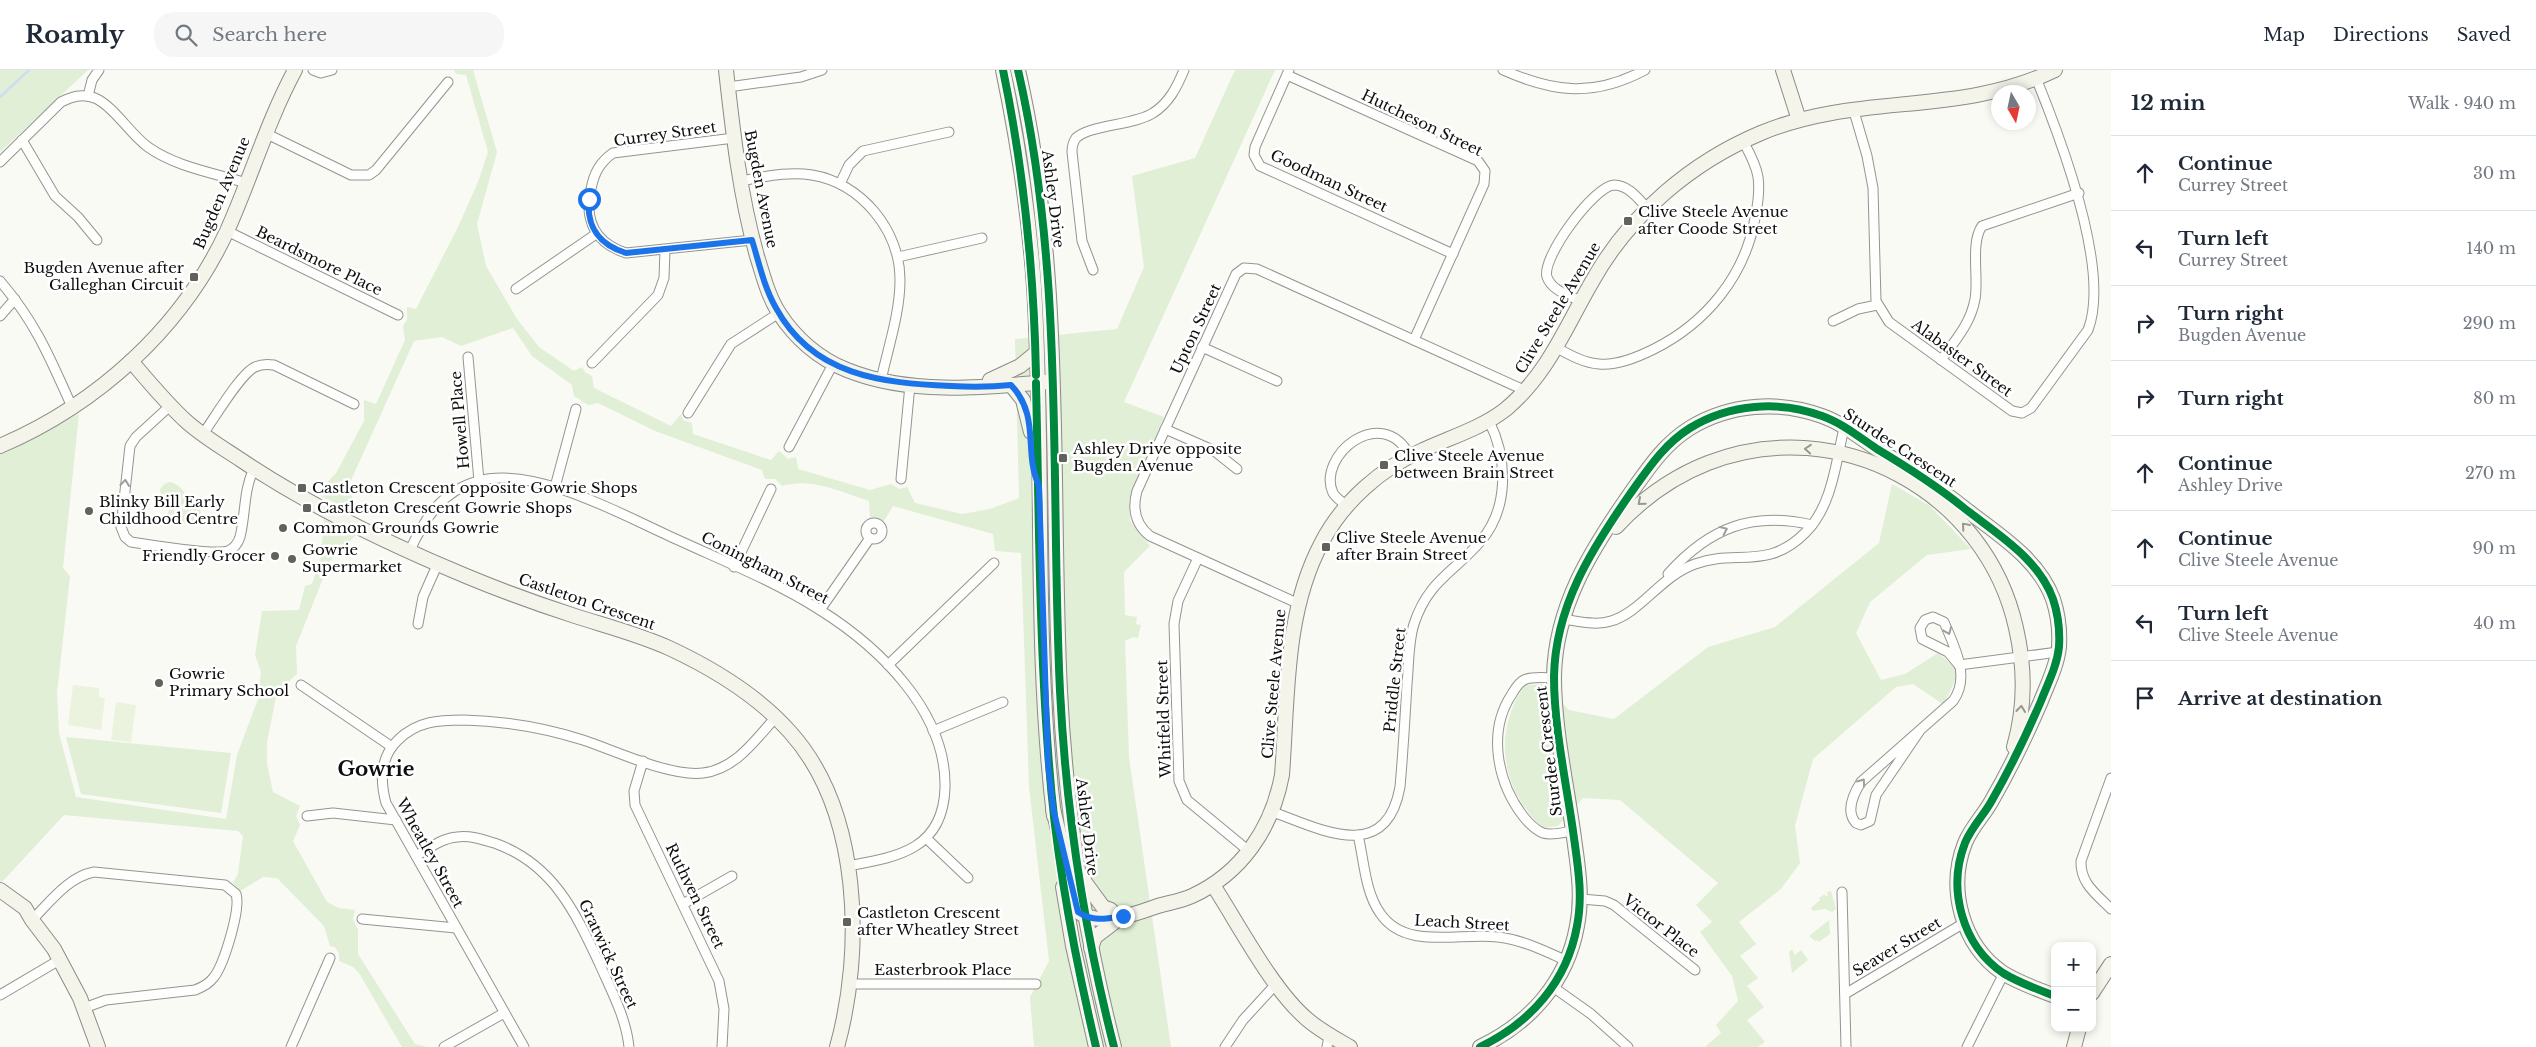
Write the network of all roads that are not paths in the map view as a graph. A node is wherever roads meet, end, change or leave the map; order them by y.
1 (99, 70) edge
2 (295, 70) edge
3 (313, 70) edge
4 (332, 70) edge
5 (726, 70) edge
6 (822, 70) edge
7 (1003, 70) edge
8 (1009, 70) edge
9 (1018, 70) edge
10 (1184, 70) edge
11 (1503, 70) edge
12 (1645, 70) edge
13 (1783, 70) edge
14 (2055, 70) edge
15 (1288, 72) edge
16 (2036, 78) junction
17 (448, 82) dead end
18 (728, 87) junction
19 (88, 96) junction
20 (1853, 108) junction
21 (1798, 120) junction
22 (1015, 130) junction
23 (949, 132) dead end
24 (265, 133) junction
25 (734, 138) junction
26 (22, 140) junction
27 (1743, 141) junction
28 (0, 162) edge
29 (740, 181) junction
30 (246, 183) junction
31 (840, 184) junction
32 (2079, 193) junction
33 (1648, 209) junction
34 (227, 231) junction
35 (596, 234) junction
36 (982, 238) dead end
37 (98, 240) dead end
38 (752, 240) junction
39 (665, 250) junction
40 (1453, 254) junction
41 (898, 256) junction
42 (1093, 270) dead end
43 (0, 281) edge
44 (516, 289) dead end
45 (15, 299) junction
46 (1580, 302) junction
47 (1877, 305) junction
48 (779, 313) junction
49 (398, 315) dead end
50 (0, 316) edge
51 (1833, 321) dead end
52 (1414, 340) junction
53 (1202, 347) junction
54 (1557, 348) junction
55 (1036, 353) junction
56 (468, 357) dead end
57 (1941, 360) junction
58 (131, 361) junction
59 (592, 363) dead end
60 (833, 364) junction
61 (1051, 378) junction
62 (1036, 379) junction
63 (881, 380) junction
64 (990, 380) junction
65 (1277, 381) dead end
66 (910, 385) junction
67 (1011, 385) junction
68 (950, 386) junction
69 (1526, 391) junction
70 (354, 404) dead end
71 (171, 405) junction
72 (72, 407) junction
73 (576, 409) dead end
74 (688, 413) dead end
75 (1489, 420) junction
76 (1844, 428) junction
77 (1165, 429) junction
78 (203, 434) junction
79 (0, 446) edge
80 (789, 447) dead end
81 (1838, 454) junction
82 (1410, 456) junction
83 (254, 468) junction
84 (1237, 469) dead end
85 (1642, 477) junction
86 (901, 479) dead end
87 (479, 480) junction
88 (1039, 486) junction
89 (555, 488) junction
90 (771, 489) dead end
91 (1657, 490) junction
92 (1347, 506) junction
93 (1812, 525) junction
94 (1998, 534) junction
95 (870, 538) dead end
96 (1701, 543) junction
97 (1595, 549) junction
98 (410, 550) junction
99 (1984, 550) junction
100 (1198, 558) junction
101 (1709, 560) junction
102 (994, 563) dead end
103 (438, 564) junction
104 (734, 566) junction
105 (1660, 584) junction
106 (1298, 603) junction
107 (820, 610) junction
108 (1562, 619) junction
109 (418, 624) dead end
110 (2058, 652) junction
111 (2022, 657) junction
112 (888, 665) junction
113 (1959, 665) junction
114 (1554, 678) junction
115 (301, 685) dead end
116 (1003, 702) dead end
117 (776, 717) junction
118 (1921, 729) junction
119 (933, 731) junction
120 (392, 747) junction
121 (643, 761) junction
122 (2007, 774) junction
123 (2111, 778) edge
124 (1053, 808) junction
125 (1273, 812) junction
126 (307, 816) dead end
127 (396, 820) junction
128 (1573, 831) junction
129 (1358, 835) junction
130 (926, 838) junction
131 (1250, 852) junction
132 (416, 856) junction
133 (848, 866) junction
134 (1078, 873) junction
135 (732, 876) dead end
136 (968, 878) dead end
137 (1213, 885) junction
138 (0, 890) edge
139 (1842, 892) dead end
140 (0, 898) edge
141 (1581, 899) junction
142 (683, 904) junction
143 (2111, 909) edge
144 (1117, 913) junction
145 (1086, 918) junction
146 (362, 919) dead end
147 (32, 920) junction
148 (1964, 922) junction
149 (456, 928) junction
150 (1091, 949) junction
151 (330, 958) dead end
152 (61, 959) junction
153 (1567, 961) junction
154 (2111, 964) edge
155 (1695, 970) dead end
156 (2004, 973) junction
157 (849, 984) junction
158 (1036, 984) dead end
159 (1276, 984) junction
160 (1552, 987) junction
161 (2096, 987) edge
162 (1845, 994) junction
163 (2051, 994) edge
164 (0, 996) edge
165 (1084, 996) junction
166 (84, 1008) junction
167 (504, 1013) junction
168 (2078, 1032) edge
169 (1328, 1042) edge
170 (836, 1046) edge
171 (98, 1047) edge
172 (291, 1047) edge
173 (444, 1047) edge
174 (524, 1047) edge
175 (629, 1047) edge
176 (722, 1047) edge
177 (1096, 1047) edge
178 (1114, 1047) edge
179 (1225, 1047) edge
180 (1350, 1047) edge
181 (1481, 1047) edge
182 (1628, 1047) edge
183 (1846, 1047) edge
184 (1967, 1047) edge
185 (2074, 1047) edge

1 - 19 street
2 - 24 street, Bugden Avenue
3 - 4 street
5 - 18 street, Bugden Avenue
6 - 18 street
7 - 22 street, Ashley Drive
8 - 22 street
9 - 61 street, Ashley Drive
10 - 42 street
11 - 12 street
13 - 21 street
14 - 16 street, Clive Steele Avenue
15 - 40 street, Hutcheson Street
15 - 40 street, Goodman Street
16 - 20 street, Clive Steele Avenue
16 - 32 street, Alabaster Street
17 - 24 street
18 - 25 street, Bugden Avenue
19 - 26 street
19 - 30 street
20 - 21 street, Clive Steele Avenue
20 - 47 street
21 - 27 street, Clive Steele Avenue
22 - 55 street, Ashley Drive
23 - 31 street
24 - 30 street, Bugden Avenue
25 - 29 street, Bugden Avenue
25 - 35 street, Currey Street
26 - 28 street
26 - 37 street
27 - 33 street, Clive Steele Avenue
27 - 54 street
29 - 31 street
29 - 38 street, Bugden Avenue
30 - 34 street, Bugden Avenue
31 - 41 street
32 - 57 street
32 - 57 street, Alabaster Street
33 - 46 street, Clive Steele Avenue
33 - 46 street
34 - 49 street, Beardsmore Place
34 - 58 street, Bugden Avenue
35 - 39 street
35 - 44 street
36 - 41 street
38 - 39 street
38 - 48 street, Bugden Avenue
39 - 59 street
40 - 52 street, Hutcheson Street
41 - 63 street
43 - 45 street
45 - 50 street
45 - 72 street
46 - 54 street, Clive Steele Avenue
47 - 51 street
47 - 57 street, Alabaster Street
48 - 60 street, Bugden Avenue
48 - 74 street
52 - 53 street, Upton Street
52 - 69 street, Upton Street
53 - 65 street
53 - 77 street, Upton Street
54 - 69 street, Clive Steele Avenue
55 - 62 street, Ashley Drive
55 - 64 street
56 - 87 street, Howell Place
58 - 71 street, Castleton Crescent
58 - 72 street, Bugden Avenue
60 - 63 street, Bugden Avenue
60 - 80 street
61 - 62 street, Bugden Avenue
61 - 134 street, Ashley Drive
62 - 64 street
62 - 67 street, Bugden Avenue
62 - 88 street, Ashley Drive
63 - 66 street, Bugden Avenue
64 - 68 street
66 - 68 street, Bugden Avenue
66 - 86 street
67 - 68 street, Bugden Avenue
67 - 88 street
69 - 75 street, Clive Steele Avenue
70 - 78 street
71 - 78 street, Castleton Crescent
83 -> 71 street
72 - 79 street, Bugden Avenue
73 - 89 street
75 - 82 street, Clive Steele Avenue
75 - 129 street, Priddle Street
76 - 81 street
76 - 85 street, Sturdee Crescent
76 - 94 street, Sturdee Crescent
77 - 84 street
77 - 100 street, Upton Street
78 - 83 street, Castleton Crescent
81 -> 91 street, Sturdee Crescent
81 - 93 street
99 -> 81 street, Sturdee Crescent
82 - 92 street, Clive Steele Avenue
82 - 92 street
83 - 98 street, Castleton Crescent
85 - 91 street
85 - 97 street, Sturdee Crescent
87 - 89 street, Coningham Street
87 - 98 street, Coningham Street
88 - 124 street, Ashley Drive
89 - 104 street, Coningham Street
90 - 104 street
91 -> 97 street, Sturdee Crescent
92 - 106 street, Clive Steele Avenue
96 -> 93 street
93 - 101 street
94 - 99 street
94 - 110 street, Sturdee Crescent
95 - 107 street
96 - 101 street
96 - 105 street
97 - 108 street, Sturdee Crescent
98 - 103 street, Castleton Crescent
99 - 111 street, Sturdee Crescent
100 - 106 street, Upton Street
100 - 131 street, Whitfeld Street
101 - 105 street
102 - 112 street
103 - 109 street
103 - 117 street, Castleton Crescent
104 - 107 street, Coningham Street
105 - 108 street
106 - 125 street, Clive Steele Avenue
107 - 112 street, Coningham Street
108 - 114 street, Sturdee Crescent
110 - 111 street
110 - 122 street, Sturdee Crescent
111 - 113 street
122 -> 111 street, Sturdee Crescent
112 - 119 street, Coningham Street
113 -> 113 street
113 - 118 street
114 - 128 street, Sturdee Crescent
114 - 128 street
115 - 120 street
116 - 119 street
117 - 121 street, Wheatley Street
117 - 133 street, Castleton Crescent
118 -> 118 street
119 - 130 street, Coningham Street
120 - 121 street, Wheatley Street
120 - 127 street, Wheatley Street
121 - 142 street, Ruthven Street
122 - 148 street, Sturdee Crescent
123 - 143 street
124 - 145 street
124 - 165 street, Ashley Drive
125 - 129 street, Priddle Street
125 - 131 street, Clive Steele Avenue
126 - 127 street
127 - 132 street, Wheatley Street
128 - 141 street, Sturdee Crescent
129 - 153 street, Leach Street
130 - 133 street, Coningham Street
130 - 136 street
131 - 137 street, Clive Steele Avenue
132 - 149 street, Wheatley Street
132 - 175 street, Gratwick Street
133 - 157 street, Castleton Crescent
134 - 144 street
134 - 145 street, Ashley Drive
135 - 142 street
137 - 144 street, Clive Steele Avenue
137 - 159 street
138 - 147 street
139 - 162 street, Seaver Street
140 - 147 street
141 - 153 street, Sturdee Crescent
141 - 155 street, Victor Place
142 - 176 street, Ruthven Street
144 - 145 street, Clive Steele Avenue
144 - 150 street
145 - 150 street, Ashley Drive
145 - 165 street
146 - 149 street
147 - 152 street
147 - 166 street
148 - 156 street, Sturdee Crescent
148 - 162 street, Seaver Street
149 - 167 street, Wheatley Street
150 - 178 street, Ashley Drive
151 - 172 street
152 - 164 street
152 - 166 street
153 - 160 street, Sturdee Crescent
154 - 161 street
156 - 163 street, Sturdee Crescent
156 - 184 street
157 - 158 street, Easterbrook Place
157 - 170 street, Castleton Crescent
159 - 169 street
159 - 179 street
160 - 181 street, Sturdee Crescent
160 - 182 street
162 - 183 street, Seaver Street
165 - 177 street, Ashley Drive
166 - 171 street
167 - 173 street
167 - 174 street, Wheatley Street
168 - 185 street
169 - 180 street

